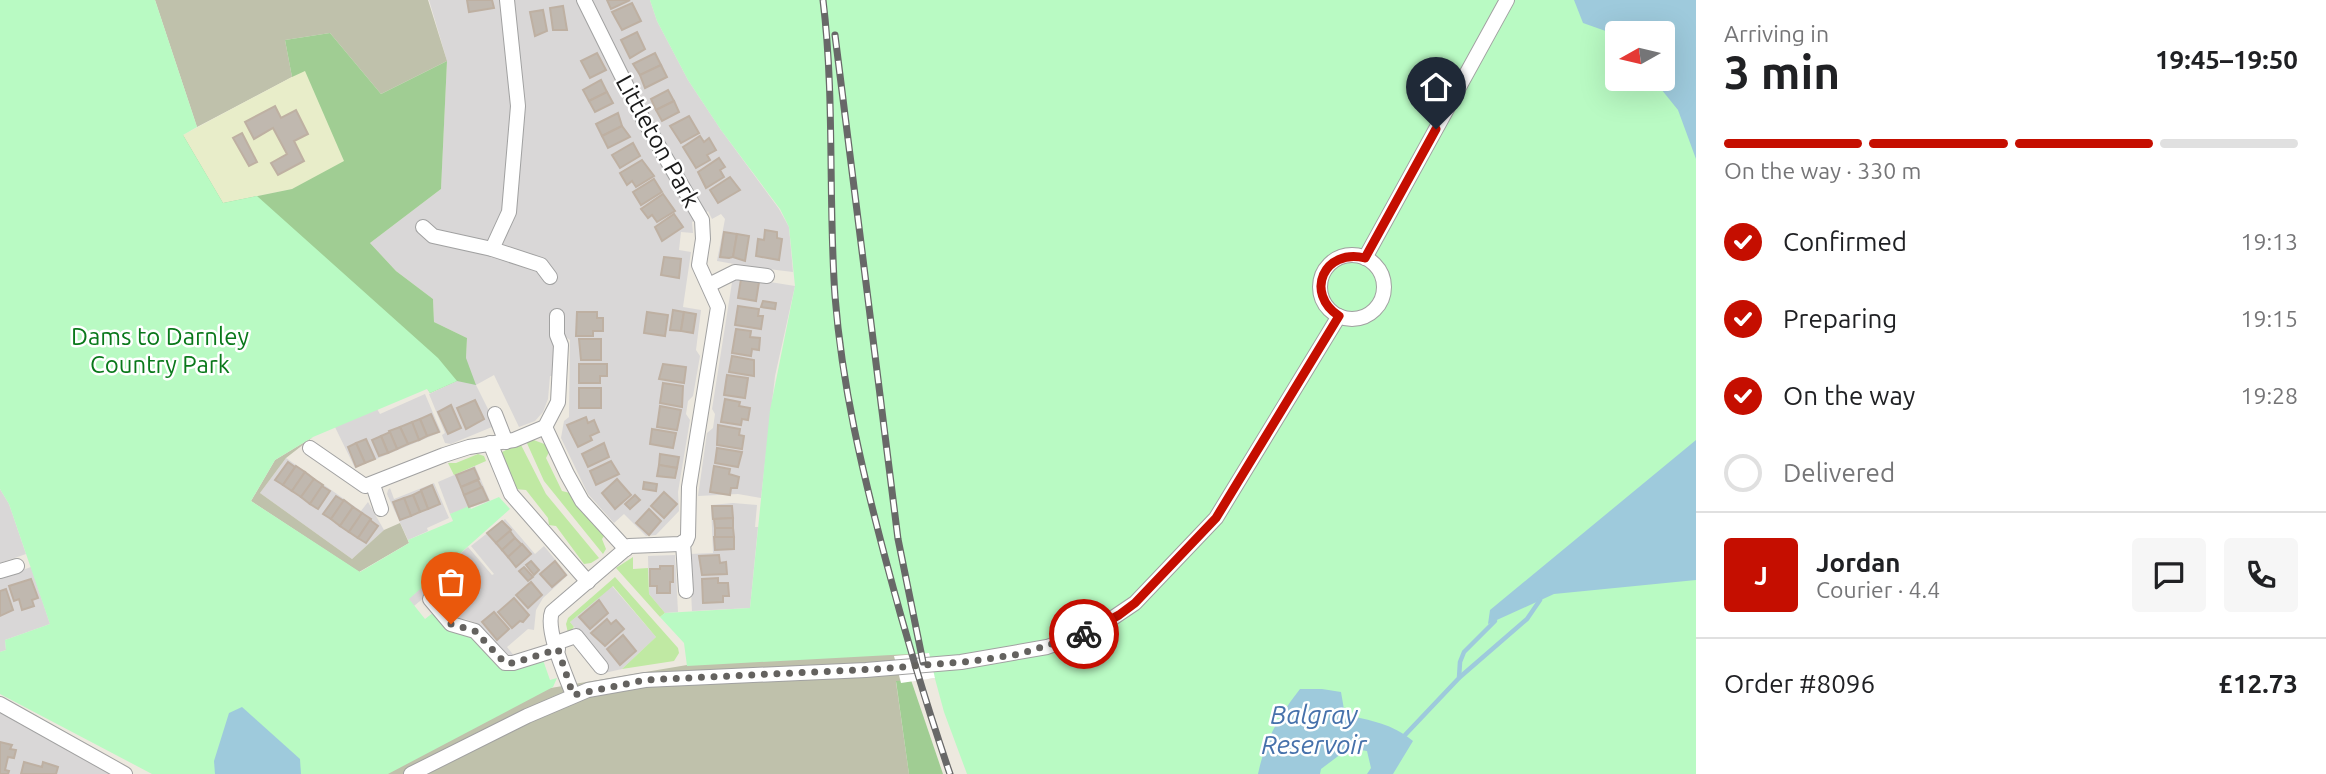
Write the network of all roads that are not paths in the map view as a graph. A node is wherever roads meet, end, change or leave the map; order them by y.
1 (507, 0) edge
2 (584, 0) edge
3 (1507, 0) edge
4 (422, 227) dead end
5 (492, 249) junction
6 (1365, 258) junction
7 (767, 276) dead end
8 (550, 277) dead end
9 (709, 285) junction
10 (557, 316) dead end
11 (1339, 316) junction
12 (495, 414) dead end
13 (545, 427) junction
14 (506, 442) junction
15 (490, 443) junction
16 (310, 448) dead end
17 (373, 485) junction
18 (381, 509) dead end
19 (683, 542) junction
20 (626, 549) junction
21 (17, 566) dead end
22 (0, 571) edge
23 (588, 582) junction
24 (686, 592) dead end
25 (430, 599) dead end
26 (557, 646) junction
27 (601, 667) dead end
28 (573, 695) junction
29 (0, 704) edge
30 (125, 774) edge
31 (411, 774) edge

1 - 5 street
2 - 9 street, Littleton Park
3 - 6 street
4 - 5 street
5 - 8 street
6 - 11 street
6 - 11 street
7 - 9 street
9 - 19 street, Littleton Park
10 - 13 street
11 - 28 street
12 - 14 street
13 - 14 street
13 - 20 street
14 - 15 street
15 - 17 street
15 - 23 street
16 - 17 street
17 - 18 street
19 - 20 street
19 - 24 street, Littleton Park
20 - 23 street
21 - 22 street
23 - 26 street
25 - 26 street
26 - 27 street
26 - 28 street
28 - 31 street
29 - 30 street

